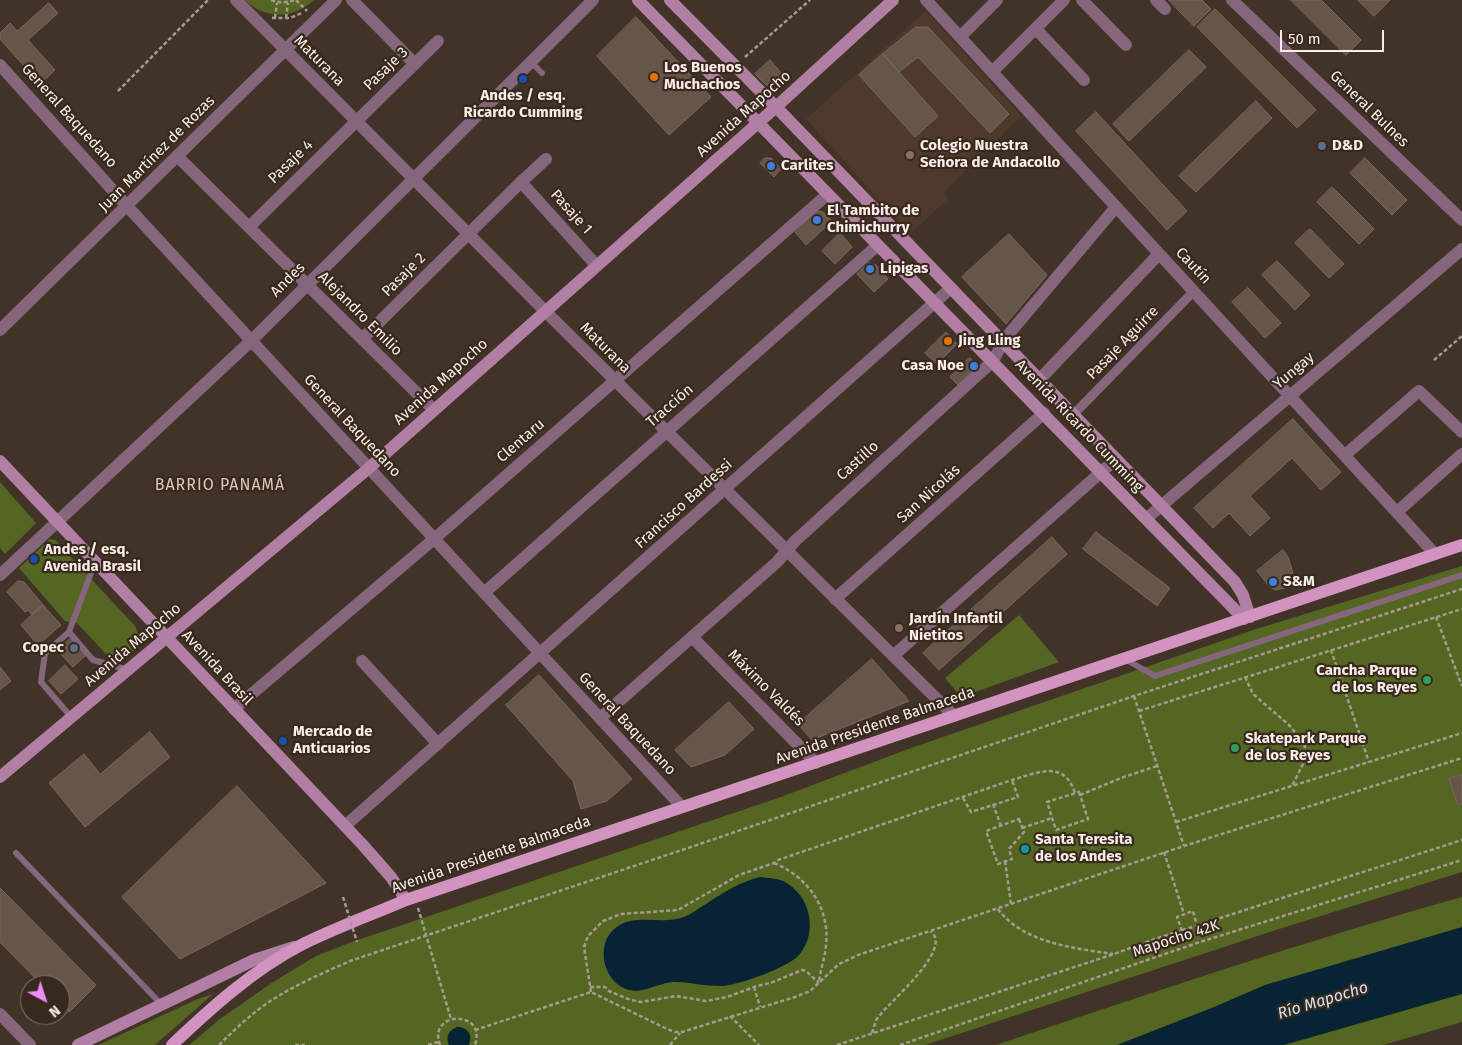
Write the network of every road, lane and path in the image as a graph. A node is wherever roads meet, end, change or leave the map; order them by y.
1 (208, 0) edge
2 (236, 0) edge
3 (271, 0) edge
4 (336, 0) edge
5 (352, 0) edge
6 (593, 0) edge
7 (638, 0) edge
8 (670, 0) edge
9 (810, 0) edge
10 (893, 0) edge
11 (926, 0) edge
12 (997, 0) edge
13 (1064, 0) edge
14 (1082, 0) edge
15 (1232, 0) edge
16 (298, 1) edge
17 (277, 2) junction
18 (288, 2) junction
19 (313, 6) dead end
20 (307, 11) junction
21 (269, 17) dead end
22 (275, 18) junction
23 (286, 19) junction
24 (1036, 29) junction
25 (960, 37) junction
26 (438, 41) dead end
27 (1126, 45) dead end
28 (285, 50) junction
29 (743, 58) dead end
30 (531, 62) junction
31 (414, 64) junction
32 (0, 65) edge
33 (992, 72) junction
34 (542, 73) dead end
35 (1084, 80) dead end
36 (118, 91) dead end
37 (776, 107) junction
38 (356, 121) junction
39 (759, 122) junction
40 (177, 156) junction
41 (546, 159) dead end
42 (413, 178) junction
43 (521, 182) junction
44 (828, 194) junction
45 (127, 206) junction
46 (1116, 207) junction
47 (1462, 220) edge
48 (249, 227) junction
49 (468, 234) junction
50 (878, 245) junction
51 (1462, 249) edge
52 (1159, 254) junction
53 (596, 265) junction
54 (307, 284) junction
55 (951, 288) junction
56 (1194, 291) junction
57 (935, 303) junction
58 (546, 311) junction
59 (0, 330) edge
60 (1462, 336) edge
61 (362, 339) junction
62 (252, 340) junction
63 (1002, 342) junction
64 (1434, 360) dead end
65 (992, 361) junction
66 (614, 380) junction
67 (1039, 380) junction
68 (1290, 396) junction
69 (434, 410) junction
70 (1044, 413) junction
71 (1073, 415) junction
72 (666, 431) junction
73 (1462, 432) edge
74 (1462, 454) edge
75 (1344, 455) junction
76 (1116, 460) junction
77 (0, 461) edge
78 (369, 468) junction
79 (1102, 472) junction
80 (725, 489) junction
81 (1161, 506) junction
82 (1397, 512) junction
83 (1147, 518) junction
84 (57, 522) junction
85 (434, 539) junction
86 (1462, 545) edge
87 (786, 550) junction
88 (1435, 554) junction
89 (94, 562) junction
90 (0, 575) edge
91 (1462, 575) edge
92 (1462, 589) edge
93 (484, 593) junction
94 (835, 599) junction
95 (1462, 609) edge
96 (1436, 617) junction
97 (1247, 618) junction
98 (69, 632) junction
99 (692, 637) junction
100 (167, 638) junction
101 (1331, 649) junction
102 (540, 653) junction
103 (893, 656) junction
104 (1124, 659) junction
105 (362, 660) dead end
106 (129, 670) junction
107 (1245, 677) junction
108 (1462, 686) edge
109 (1134, 696) junction
110 (234, 709) junction
111 (1139, 711) junction
112 (954, 716) junction
113 (72, 718) junction
114 (600, 718) junction
115 (1462, 733) edge
116 (438, 744) junction
117 (1462, 758) edge
118 (1368, 762) junction
119 (816, 763) junction
120 (1158, 766) junction
121 (0, 777) edge
122 (1012, 780) junction
123 (1292, 786) junction
124 (1075, 793) junction
125 (1080, 795) junction
126 (963, 798) junction
127 (993, 804) junction
128 (682, 808) junction
129 (1052, 818) junction
130 (1176, 822) junction
131 (345, 826) junction
132 (1001, 826) junction
133 (1022, 828) junction
134 (1462, 840) edge
135 (1184, 846) junction
136 (1164, 852) junction
137 (16, 853) dead end
138 (1462, 860) edge
139 (1004, 861) junction
140 (774, 864) junction
141 (343, 897) dead end
142 (411, 899) junction
143 (1011, 904) junction
144 (998, 908) junction
145 (1184, 914) junction
146 (1197, 926) junction
147 (931, 931) junction
148 (1182, 931) junction
149 (426, 936) junction
150 (358, 942) dead end
151 (301, 945) junction
152 (1114, 954) junction
153 (818, 983) junction
154 (590, 987) junction
155 (754, 987) junction
156 (591, 992) junction
157 (161, 1004) junction
158 (760, 1007) junction
159 (0, 1014) edge
160 (730, 1016) junction
161 (451, 1019) junction
162 (476, 1030) junction
163 (681, 1032) junction
164 (872, 1033) junction
165 (439, 1043) edge
166 (30, 1045) edge
167 (78, 1045) edge
168 (172, 1045) edge
169 (219, 1045) edge
170 (295, 1045) edge
171 (305, 1045) edge
172 (428, 1045) edge
173 (476, 1045) edge
174 (670, 1045) edge
175 (759, 1045) edge
176 (837, 1045) edge
177 (900, 1045) edge

1 - 36 path
2 - 28 street, Maturana
3 - 17 path
4 - 28 street, Juan Martínez de Rozas
5 - 31 street
6 - 30 street, Andes
7 - 39 main road, Avenida Ricardo Cumming
8 - 37 main road, Avenida Ricardo Cumming
9 - 29 path
10 - 37 main road, Avenida Mapocho
11 - 25 street, Cautín
12 - 25 street
13 - 24 street
14 - 27 street
15 - 47 street, General Bulnes
16 - 18 path
16 - 20 path
17 - 18 path
17 - 22 path
18 - 23 path
19 - 20 path
20 - 23 path
21 - 22 path
22 - 23 path
24 - 33 street
24 - 35 street
25 - 33 street, Cautín
26 - 31 street, Pasaje 3
28 - 38 street, Maturana
28 - 40 street, Juan Martínez de Rozas
30 - 34 lane
30 - 42 street, Andes
31 - 38 street, Pasaje 3
32 - 45 street, General Baquedano
33 - 46 street, Cautín
37 - 39 main road, Avenida Mapocho
37 - 55 main road, Avenida Ricardo Cumming
38 - 42 street, Maturana
38 - 48 street, Pasaje 4
39 - 44 main road, Avenida Ricardo Cumming
39 - 53 main road, Avenida Mapocho
40 - 45 street, Juan Martínez de Rozas
40 - 48 street, Alejandro Emilio
41 - 43 street
42 - 49 street, Maturana
42 - 54 street, Andes
43 - 49 street
43 - 53 street, Pasaje 1
44 - 50 main road, Avenida Ricardo Cumming
44 - 66 street, Clentaru
45 - 59 street, Juan Martínez de Rozas
45 - 62 street, General Baquedano
46 - 52 street, Cautín
46 - 63 street, Castillo
48 - 54 street, Alejandro Emilio
49 - 58 street, Maturana
49 - 61 street, Pasaje 2
50 - 57 main road, Avenida Ricardo Cumming
50 - 72 street, Tracción
51 - 68 street, Yungay
52 - 56 street, Cautín
52 - 67 street
53 - 58 main road, Avenida Mapocho
54 - 61 street, Alejandro Emilio
54 - 62 street, Andes
55 - 57 street, Francisco Bardessi
55 - 63 main road, Avenida Ricardo Cumming
56 - 68 street, Cautín
56 - 71 street, Pasaje Aguirre
57 - 65 main road, Avenida Ricardo Cumming
57 - 80 street, Francisco Bardessi
58 - 66 street, Maturana
58 - 69 main road, Avenida Mapocho
60 - 64 path
61 - 69 street, Alejandro Emilio
62 - 78 street, General Baquedano
62 - 84 street, Andes
63 - 65 street, Castillo
63 - 67 main road, Avenida Ricardo Cumming
65 - 70 main road, Avenida Ricardo Cumming
65 - 87 street, Castillo
66 - 72 street, Maturana
66 - 85 street, Clentaru
67 - 71 main road, Avenida Ricardo Cumming
68 - 75 street, Cautín
68 - 81 street, Yungay
69 - 78 main road, Avenida Mapocho
70 - 79 main road, Avenida Ricardo Cumming
70 - 94 street, San Nicolás
71 - 76 main road, Avenida Ricardo Cumming
72 - 80 street, Maturana
72 - 93 street, Tracción
73 - 75 street
74 - 82 street
75 - 82 street, Cautín
76 - 79 street
76 - 81 main road, Avenida Ricardo Cumming
77 - 84 main road, Avenida Brasil
78 - 85 street, General Baquedano
78 - 100 main road, Avenida Mapocho
79 - 83 main road, Avenida Ricardo Cumming
79 - 103 street
80 - 87 street, Maturana
80 - 102 street, Francisco Bardessi
81 - 83 street, Yungay
81 - 97 main road, Avenida Ricardo Cumming
82 - 88 street, Cautín
83 - 97 main road, Avenida Ricardo Cumming
84 - 89 main road, Avenida Brasil
84 - 90 street, Andes
85 - 93 street, General Baquedano
85 - 110 street, Clentaru
86 - 88 main road, Avenida Presidente Balmaceda
87 - 94 street, Maturana
87 - 99 street, Castillo
88 - 97 main road, Avenida Presidente Balmaceda
89 - 98 lane
89 - 100 main road, Avenida Brasil
91 - 104 lane
92 - 109 path
93 - 102 street, General Baquedano
94 - 103 street, Maturana
95 - 96 path
96 - 101 path
96 - 108 path
97 - 104 main road, Avenida Presidente Balmaceda
98 - 106 lane
98 - 113 lane
99 - 114 street, Castillo
99 - 119 street, Máximo Valdés
100 - 106 main road, Avenida Mapocho
100 - 110 main road, Avenida Brasil
101 - 107 path
101 - 118 path
102 - 114 street, General Baquedano
102 - 116 street, Francisco Bardessi
103 - 112 street, Maturana
104 - 112 main road, Avenida Presidente Balmaceda
105 - 116 street
106 - 113 main road, Avenida Mapocho
107 - 111 path
107 - 123 path
109 - 111 path
109 - 149 path
110 - 131 main road, Avenida Brasil
111 - 120 path
112 - 119 main road, Avenida Presidente Balmaceda
113 - 121 main road, Avenida Mapocho
114 - 128 street, General Baquedano
115 - 118 path
116 - 131 street, Francisco Bardessi
117 - 135 path
118 - 123 path
119 - 128 main road, Avenida Presidente Balmaceda
120 - 125 path
120 - 130 path
122 - 124 path
122 - 126 path
122 - 127 path
123 - 130 path
124 - 125 path
124 - 129 path
125 - 129 path
126 - 127 path
126 - 140 path
127 - 132 path
128 - 142 main road, Avenida Presidente Balmaceda
129 - 133 path
130 - 135 path
131 - 142 main road, Avenida Brasil
132 - 133 path
132 - 139 path
133 - 139 path
134 - 146 path
135 - 136 path
136 - 143 path
136 - 145 path
137 - 157 lane
138 - 177 path, Mapocho 42K
139 - 143 path
140 - 153 path
140 - 154 path
141 - 150 path, bridge
142 - 149 path
142 - 151 main road, Avenida Presidente Balmaceda
143 - 144 path
144 - 147 path
144 - 152 path
145 - 146 path
145 - 148 path
146 - 148 path
147 - 153 path
147 - 164 path
148 - 152 path
149 - 161 path
149 - 169 path
151 - 157 main road, Avenida Presidente Balmaceda
151 - 168 main road, Avenida Presidente Balmaceda
152 - 164 path
153 - 155 path
153 - 158 path
154 - 155 path
154 - 156 path
155 - 158 path
156 - 162 path
156 - 163 path
157 - 167 main road, Avenida Presidente Balmaceda
158 - 160 path
159 - 166 street
160 - 163 path
160 - 175 path
161 - 162 path
161 - 165 path
162 - 173 path
163 - 174 path
164 - 176 path
165 - 172 path
170 - 171 path

